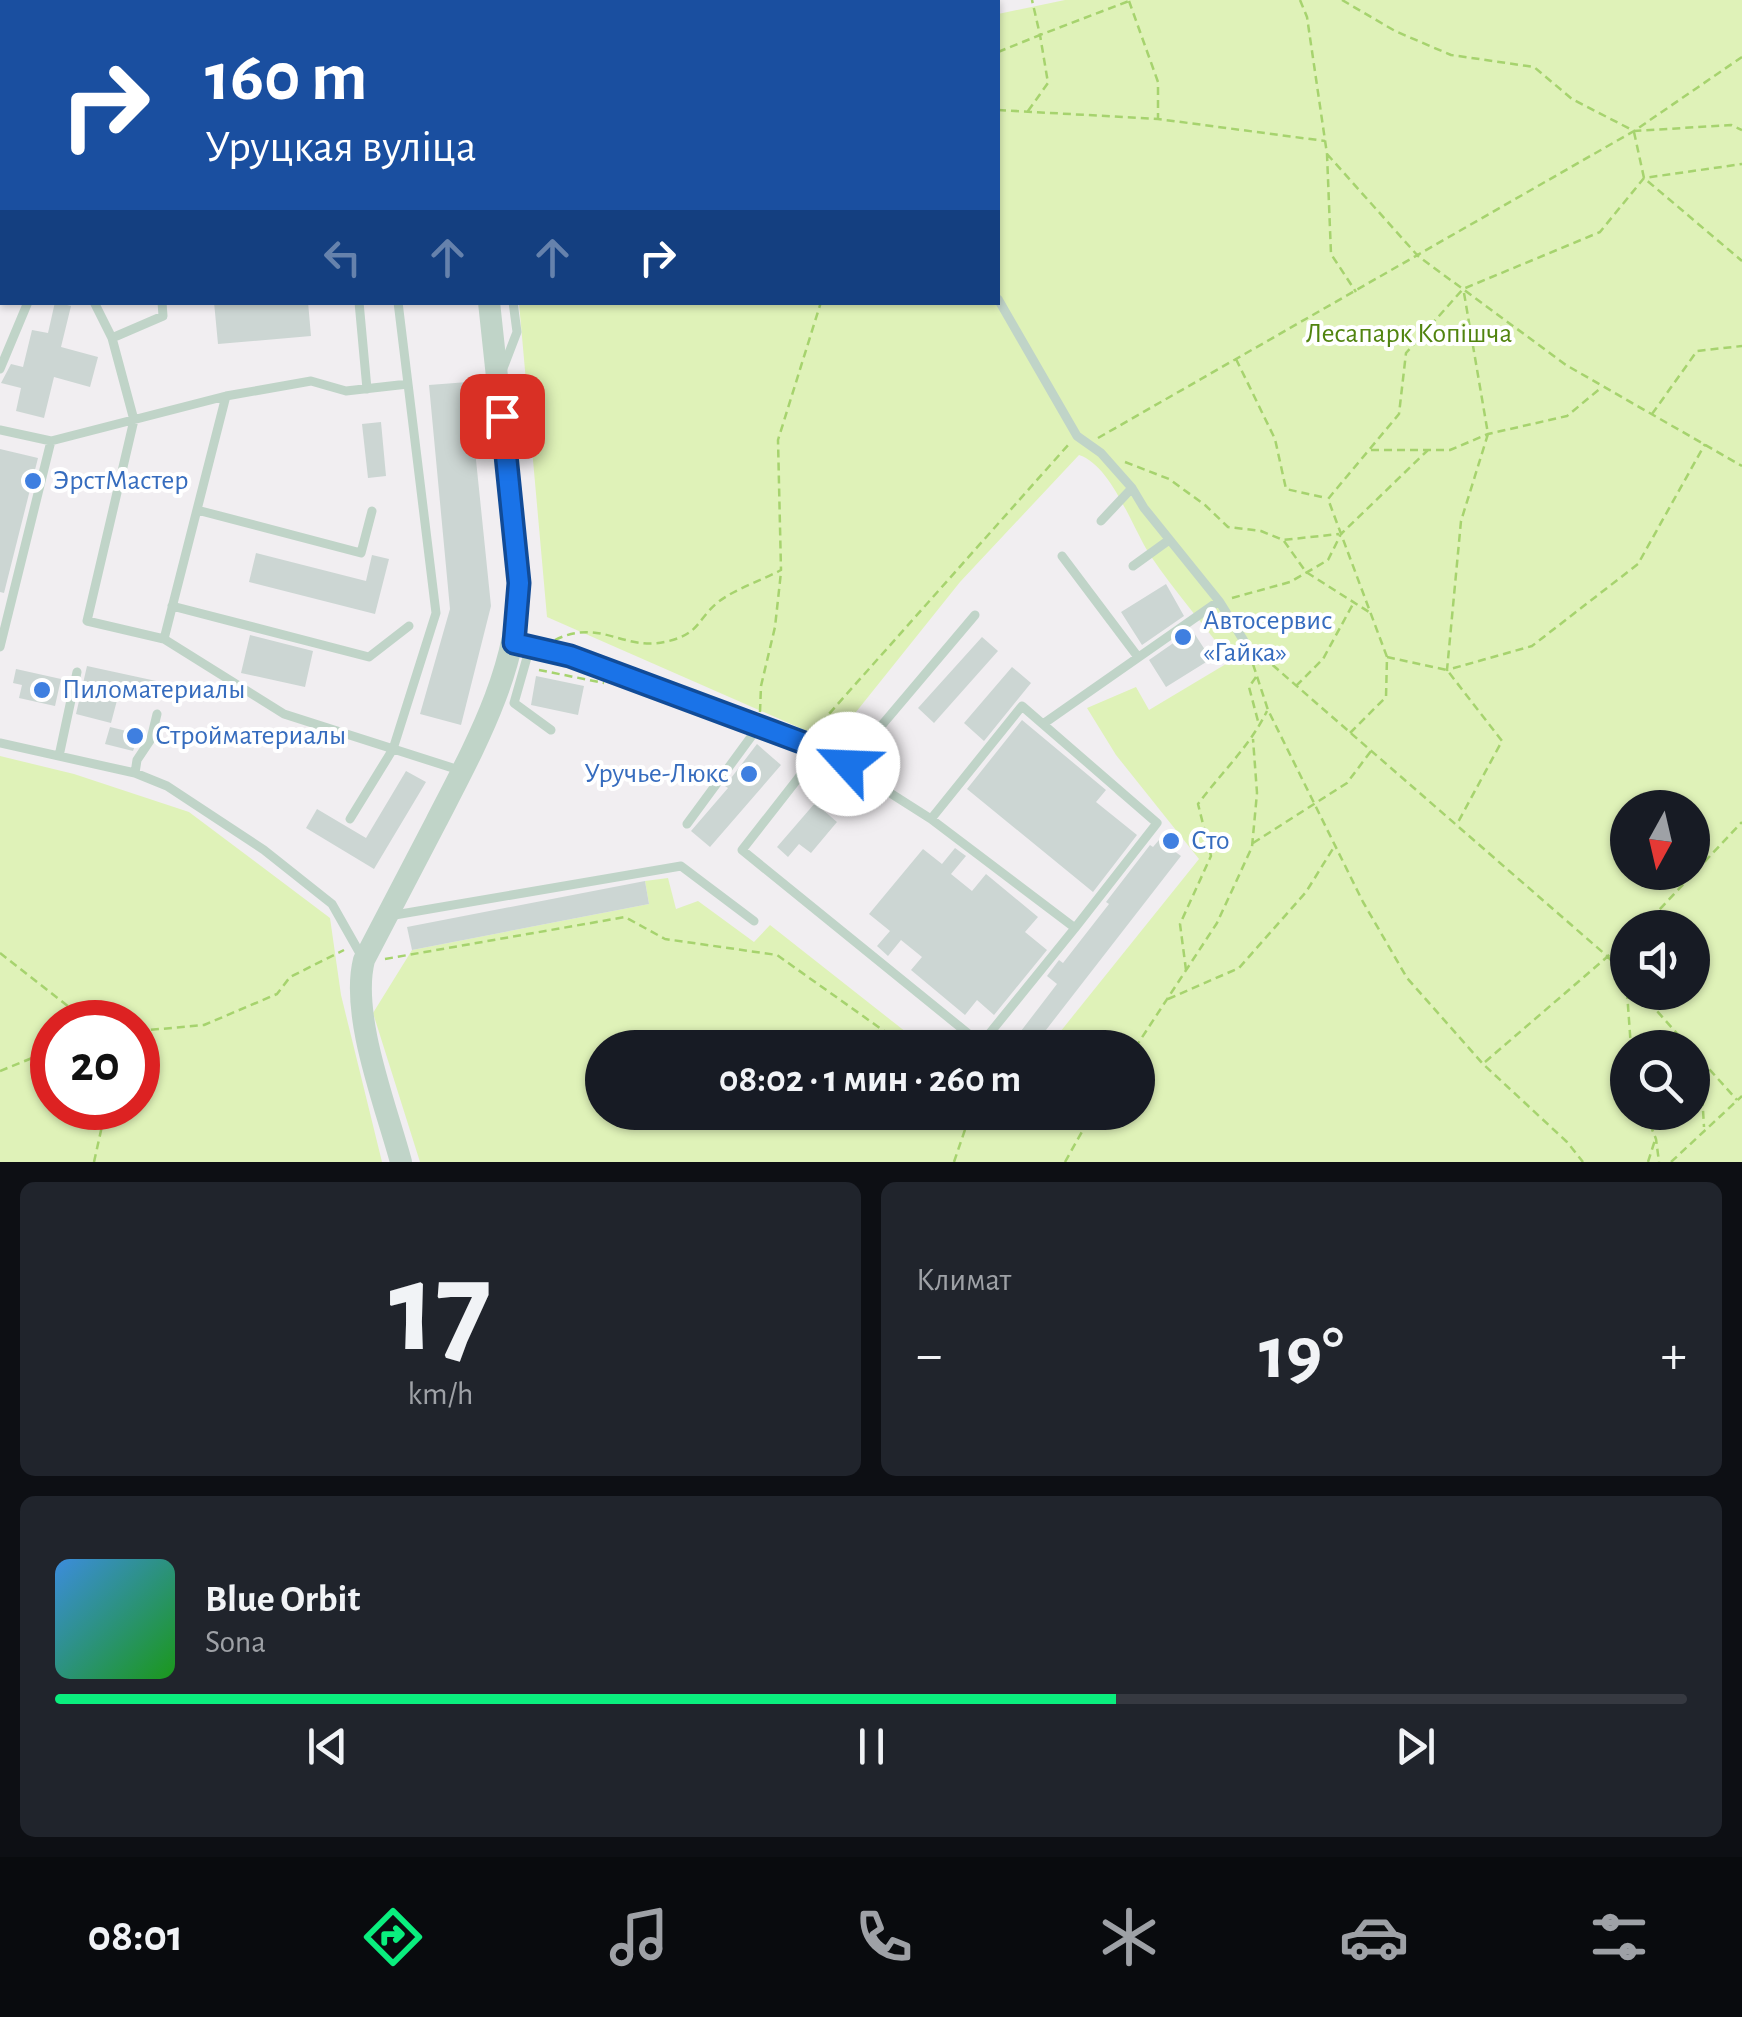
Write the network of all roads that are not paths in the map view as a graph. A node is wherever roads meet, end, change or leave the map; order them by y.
1 (1000, 302) edge
2 (27, 305) edge
3 (96, 305) edge
4 (162, 305) edge
5 (359, 305) edge
6 (398, 305) edge
7 (490, 305) edge
8 (514, 305) edge
9 (112, 338) junction
10 (0, 369) edge
11 (498, 383) junction
12 (408, 384) junction
13 (367, 389) junction
14 (226, 396) junction
15 (134, 420) junction
16 (0, 430) edge
17 (51, 441) junction
18 (1132, 488) junction
19 (197, 510) junction
20 (372, 511) dead end
21 (1100, 522) dead end
22 (1170, 540) junction
23 (1062, 556) dead end
24 (1133, 566) dead end
25 (1220, 601) junction
26 (172, 606) junction
27 (975, 615) dead end
28 (409, 626) dead end
29 (164, 639) junction
30 (1244, 641) dead end
31 (522, 645) junction
32 (0, 647) edge
33 (1138, 657) junction
34 (77, 672) dead end
35 (157, 714) dead end
36 (1043, 724) junction
37 (759, 726) junction
38 (551, 730) dead end
39 (0, 743) edge
40 (393, 749) junction
41 (820, 749) junction
42 (59, 756) junction
43 (848, 764) junction
44 (462, 771) junction
45 (135, 773) junction
46 (350, 819) dead end
47 (931, 819) junction
48 (687, 824) dead end
49 (387, 916) junction
50 (754, 921) dead end
51 (1075, 928) junction
52 (360, 952) junction
53 (401, 1162) edge

1 - 18 lane
2 - 10 lane
3 - 9 lane
4 - 9 lane
5 - 13 lane
6 - 12 lane
7 - 11 street
8 - 11 lane
9 - 15 lane
11 - 31 street
12 - 13 lane
12 - 40 lane
13 - 14 lane
14 - 15 lane
14 - 19 lane
15 - 17 lane
15 - 29 lane
16 - 17 lane
17 - 32 lane
18 - 21 lane
18 - 22 lane
19 - 20 lane
19 - 26 lane
22 - 24 lane
22 - 25 lane
23 - 33 lane
25 - 30 lane
25 - 33 lane
26 - 28 lane
26 - 29 lane
27 - 43 lane
29 - 40 lane
31 - 37 lane
31 - 38 lane
31 - 44 street
33 - 36 lane
34 - 42 lane
35 - 45 lane
36 - 47 lane
36 - 51 lane
37 - 41 lane
37 - 48 lane
39 - 42 lane
40 - 44 lane
40 - 46 lane
41 - 43 lane
41 - 51 lane
42 - 45 lane
43 - 47 lane
44 - 49 street
45 - 52 lane
47 - 51 lane
49 - 50 lane
49 - 52 street
52 - 53 street

